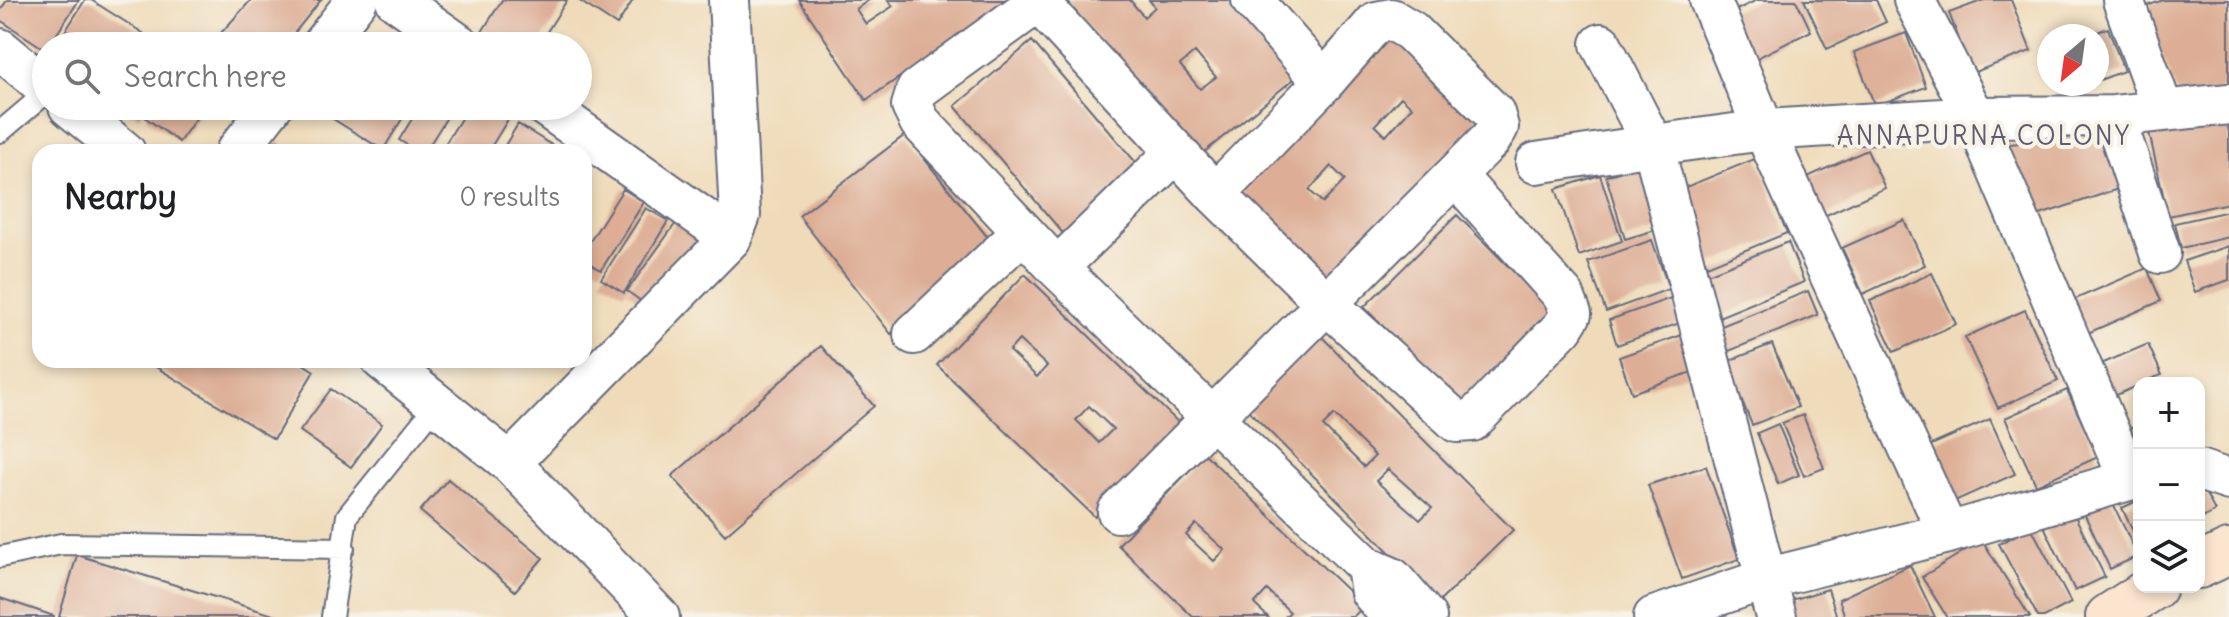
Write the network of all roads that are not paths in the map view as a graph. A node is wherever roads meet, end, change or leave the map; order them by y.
1 (357, 0) edge
2 (396, 0) edge
3 (729, 0) edge
4 (1252, 0) edge
5 (1710, 0) edge
6 (1914, 0) edge
7 (2123, 0) edge
8 (1038, 1) edge
9 (332, 32) edge
10 (441, 32) edge
11 (1601, 44) dead end
12 (0, 49) edge
13 (32, 75) edge
14 (1324, 82) junction
15 (2229, 104) edge
16 (32, 105) edge
17 (2163, 111) junction
18 (2114, 116) junction
19 (1975, 117) junction
20 (86, 120) edge
21 (261, 120) edge
22 (565, 120) edge
23 (1764, 130) junction
24 (0, 132) edge
25 (115, 144) edge
26 (242, 144) edge
27 (1653, 145) junction
28 (1176, 152) junction
29 (1536, 163) dead end
30 (1455, 175) junction
31 (1215, 194) junction
32 (1023, 232) junction
33 (731, 238) junction
34 (2160, 253) dead end
35 (1057, 268) junction
36 (1326, 303) junction
37 (914, 334) dead end
38 (392, 368) edge
39 (437, 404) junction
40 (1213, 419) junction
41 (510, 463) junction
42 (2205, 472) edge
43 (2133, 476) edge
44 (2133, 478) edge
45 (2229, 480) edge
46 (1118, 512) dead end
47 (1948, 533) junction
48 (344, 548) junction
49 (2229, 552) edge
50 (0, 557) edge
51 (2205, 563) edge
52 (1367, 567) junction
53 (2145, 593) edge
54 (1771, 598) edge
55 (332, 617) edge
56 (659, 617) edge
57 (1392, 617) edge
58 (1426, 617) edge
59 (1654, 617) edge
60 (2108, 617) edge

1 - 9 street
2 - 10 street
3 - 33 street
4 - 14 street
5 - 23 street
6 - 19 street
7 - 17 street
8 - 28 street
8 - 32 street
11 - 27 street
12 - 13 street
14 - 30 street
14 - 31 street
15 - 17 street
16 - 24 lane
17 - 18 street
18 - 19 street
18 - 34 street
19 - 23 street
19 - 43 street
20 - 25 street
21 - 26 street
22 - 33 street
23 - 27 street
23 - 47 street
27 - 29 street
27 - 54 street
28 - 31 street
28 - 35 street
30 - 36 street
30 - 36 street
31 - 36 street
32 - 35 street
32 - 37 street
33 - 41 street
35 - 40 street
36 - 40 street
38 - 39 street
39 - 41 street
39 - 48 lane
40 - 46 street
40 - 52 street
41 - 56 street
42 - 45 street
44 - 47 street
47 - 54 street
48 - 50 lane
48 - 55 lane
49 - 51 main road
52 - 57 street
52 - 58 street
53 - 60 main road
54 - 59 street

